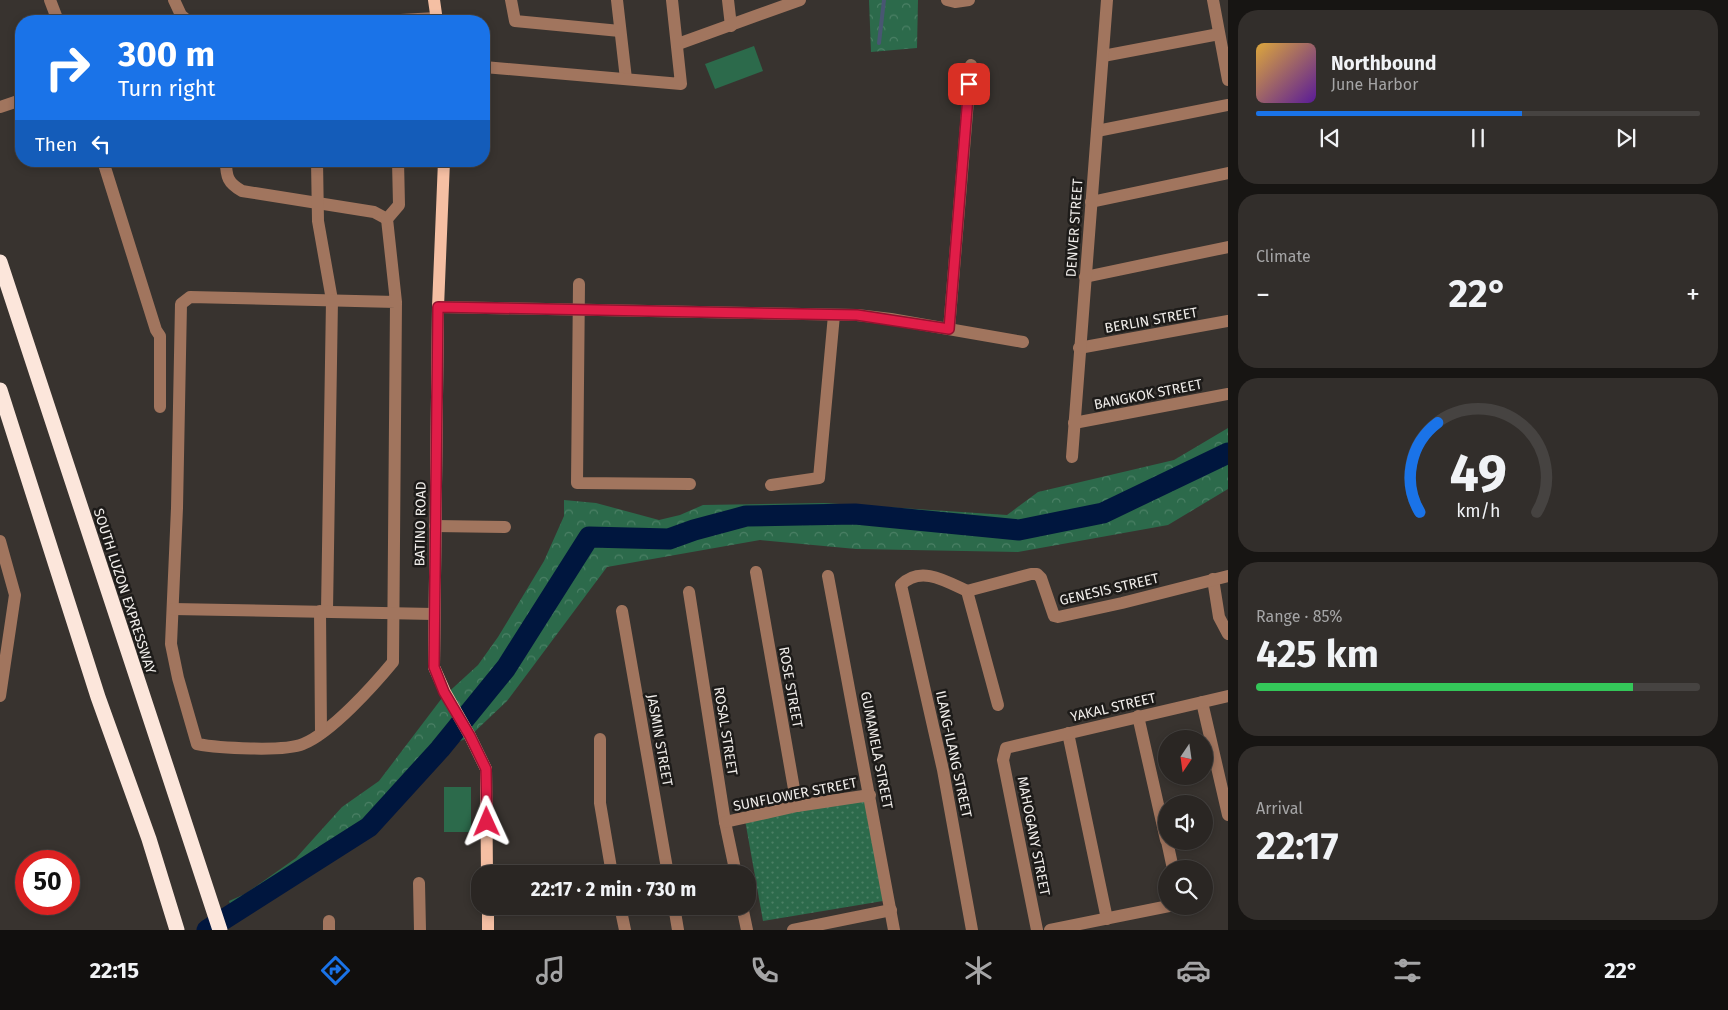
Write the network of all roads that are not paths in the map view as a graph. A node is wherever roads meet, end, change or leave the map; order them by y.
1 (50, 0) edge
2 (174, 0) edge
3 (434, 0) edge
4 (511, 0) edge
5 (616, 0) edge
6 (672, 0) edge
7 (728, 0) edge
8 (798, 0) edge
9 (947, 0) edge
10 (969, 0) edge
11 (1107, 0) edge
12 (1213, 0) edge
13 (56, 15) edge
14 (181, 15) edge
15 (436, 15) edge
16 (731, 26) junction
17 (620, 31) junction
18 (1219, 34) junction
19 (678, 44) junction
20 (1103, 56) junction
21 (971, 65) dead end
22 (490, 68) edge
23 (626, 79) junction
24 (1228, 80) edge
25 (15, 102) edge
26 (1228, 105) edge
27 (0, 107) edge
28 (1097, 130) junction
29 (105, 167) edge
30 (226, 167) edge
31 (317, 167) edge
32 (398, 167) edge
33 (444, 167) edge
34 (1228, 173) edge
35 (316, 202) junction
36 (1091, 202) junction
37 (387, 219) junction
38 (1228, 246) edge
39 (0, 262) edge
40 (1086, 277) junction
41 (579, 284) dead end
42 (332, 300) junction
43 (396, 302) junction
44 (438, 307) junction
45 (578, 311) junction
46 (834, 315) junction
47 (1228, 321) edge
48 (949, 329) junction
49 (1023, 342) dead end
50 (1079, 348) junction
51 (0, 390) edge
52 (1228, 394) edge
53 (160, 407) dead end
54 (1074, 423) junction
55 (1072, 457) dead end
56 (690, 484) dead end
57 (772, 485) dead end
58 (435, 526) junction
59 (505, 527) dead end
60 (0, 541) edge
61 (756, 572) dead end
62 (828, 576) dead end
63 (1228, 576) edge
64 (1213, 579) junction
65 (967, 591) junction
66 (689, 592) dead end
67 (173, 609) junction
68 (622, 610) dead end
69 (323, 611) junction
70 (394, 613) junction
71 (434, 614) junction
72 (1226, 632) edge
73 (0, 696) edge
74 (1228, 696) edge
75 (1202, 702) junction
76 (998, 705) dead end
77 (1138, 716) junction
78 (321, 733) junction
79 (1068, 733) junction
80 (600, 739) dead end
81 (1006, 748) joint
82 (870, 795) junction
83 (1158, 805) edge
84 (797, 806) junction
85 (1228, 815) edge
86 (725, 822) junction
87 (487, 865) edge
88 (610, 865) edge
89 (666, 865) edge
90 (731, 865) edge
91 (419, 883) dead end
92 (1158, 908) edge
93 (890, 910) junction
94 (488, 915) edge
95 (622, 915) edge
96 (676, 915) edge
97 (744, 915) edge
98 (1106, 919) junction
99 (822, 927) edge
100 (177, 930) edge
101 (220, 930) edge
102 (420, 930) edge
103 (488, 930) edge
104 (626, 930) edge
105 (678, 930) edge
106 (747, 930) edge
107 (793, 930) edge
108 (894, 930) edge
109 (972, 930) edge
110 (1037, 930) edge
111 (1050, 930) edge

1 - 13 street
2 - 14 street
3 - 15 main road
4 - 17 street
5 - 17 street
6 - 19 street
7 - 16 street
8 - 16 street
9 - 10 street
11 - 20 street, DENVER STREET
12 - 18 street
16 - 19 street
17 - 23 street
18 - 20 street
18 - 24 street
19 - 23 street
20 - 28 street, DENVER STREET
21 - 48 street
22 - 23 street
25 - 27 street
26 - 28 street
28 - 36 street, DENVER STREET
29 - 53 street
30 - 35 street
31 - 35 street
32 - 37 street
33 - 44 main road, BATINO ROAD
34 - 36 street
35 - 37 street
35 - 42 street
36 - 40 street, DENVER STREET
37 - 43 street
38 - 40 street
39 - 101 highway, SOUTH LUZON EXPRESSWAY
40 - 50 street, DENVER STREET
41 - 45 street
42 - 43 street
42 - 67 street
42 - 69 street
43 - 70 street
44 - 45 street
44 - 58 main road, BATINO ROAD
45 - 46 street
45 - 56 street
46 - 48 street
46 - 57 street
47 - 50 street, BERLIN STREET
48 - 49 street
50 - 54 street, DENVER STREET
51 - 100 highway
52 - 54 street, BANGKOK STREET
54 - 55 street, DENVER STREET
58 - 59 street
58 - 71 main road, BATINO ROAD
60 - 73 street
61 - 84 street, ROSE STREET
62 - 82 street, GUMAMELA STREET
63 - 64 street, GENESIS STREET
64 - 65 street, GENESIS STREET
64 - 72 street
65 - 76 street
65 - 109 street, ILANG-ILANG STREET
66 - 86 street, ROSAL STREET
67 - 69 street
67 - 78 street
68 - 89 street, JASMIN STREET
69 - 70 street
69 - 78 street
70 - 71 street
70 - 78 street
71 - 87 main road, BATINO ROAD
74 - 75 street, YAKAL STREET
75 - 77 street, YAKAL STREET
75 - 85 street
77 - 79 street, YAKAL STREET
77 - 83 street
79 - 81 street, YAKAL STREET
79 - 98 street
80 - 88 street
81 - 110 street, MAHOGANY STREET
82 - 84 street, SUNFLOWER STREET
82 - 93 street, GUMAMELA STREET
84 - 86 street, SUNFLOWER STREET
86 - 90 street, ROSAL STREET
91 - 102 street
92 - 98 street
93 - 99 street
93 - 108 street, GUMAMELA STREET
94 - 103 main road
95 - 104 street
96 - 105 street
97 - 106 street
98 - 111 street
99 - 107 street

